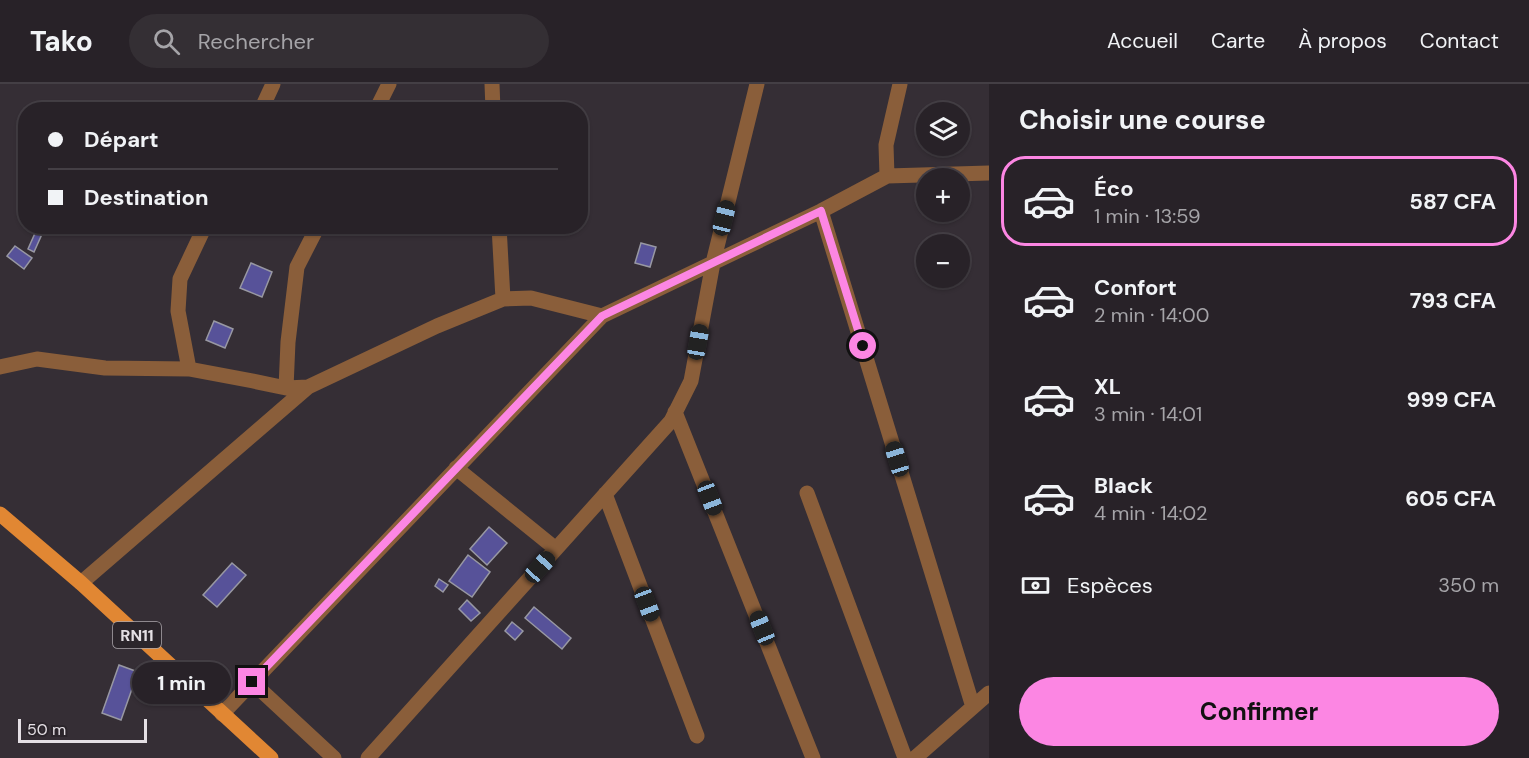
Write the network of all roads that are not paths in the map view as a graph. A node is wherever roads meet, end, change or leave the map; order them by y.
1 (273, 84) edge
2 (389, 84) edge
3 (492, 84) edge
4 (757, 84) edge
5 (900, 84) edge
6 (265, 102) edge
7 (380, 102) edge
8 (493, 102) edge
9 (989, 173) edge
10 (887, 176) junction
11 (821, 211) junction
12 (201, 234) edge
13 (314, 234) edge
14 (499, 234) edge
15 (712, 263) junction
16 (503, 299) junction
17 (602, 316) junction
18 (0, 367) edge
19 (189, 369) junction
20 (308, 387) junction
21 (286, 388) junction
22 (675, 412) junction
23 (456, 468) junction
24 (807, 493) dead end
25 (605, 494) junction
26 (0, 514) edge
27 (556, 549) junction
28 (81, 583) junction
29 (252, 682) junction
30 (989, 693) edge
31 (973, 707) junction
32 (222, 714) junction
33 (697, 736) dead end
34 (264, 755) edge
35 (334, 758) edge
36 (368, 758) edge
37 (813, 758) edge
38 (905, 758) edge
39 (915, 758) edge

1 - 6 street
2 - 7 street
3 - 8 street
4 - 15 street
5 - 10 street
9 - 10 street
10 - 11 street
11 - 15 street
11 - 31 street
12 - 19 street
13 - 21 street
14 - 16 street
15 - 17 street
15 - 22 street
16 - 17 street
16 - 20 street
17 - 23 street
18 - 19 street
19 - 21 street
20 - 21 street
20 - 28 street
22 - 25 street
22 - 37 street
23 - 27 street
23 - 29 street
24 - 38 street
25 - 27 street
25 - 33 street
26 - 28 main road, RN11
27 - 36 street
28 - 32 main road, RN11
29 - 32 street
29 - 35 street
30 - 31 street
31 - 39 street
32 - 34 main road, RN11

